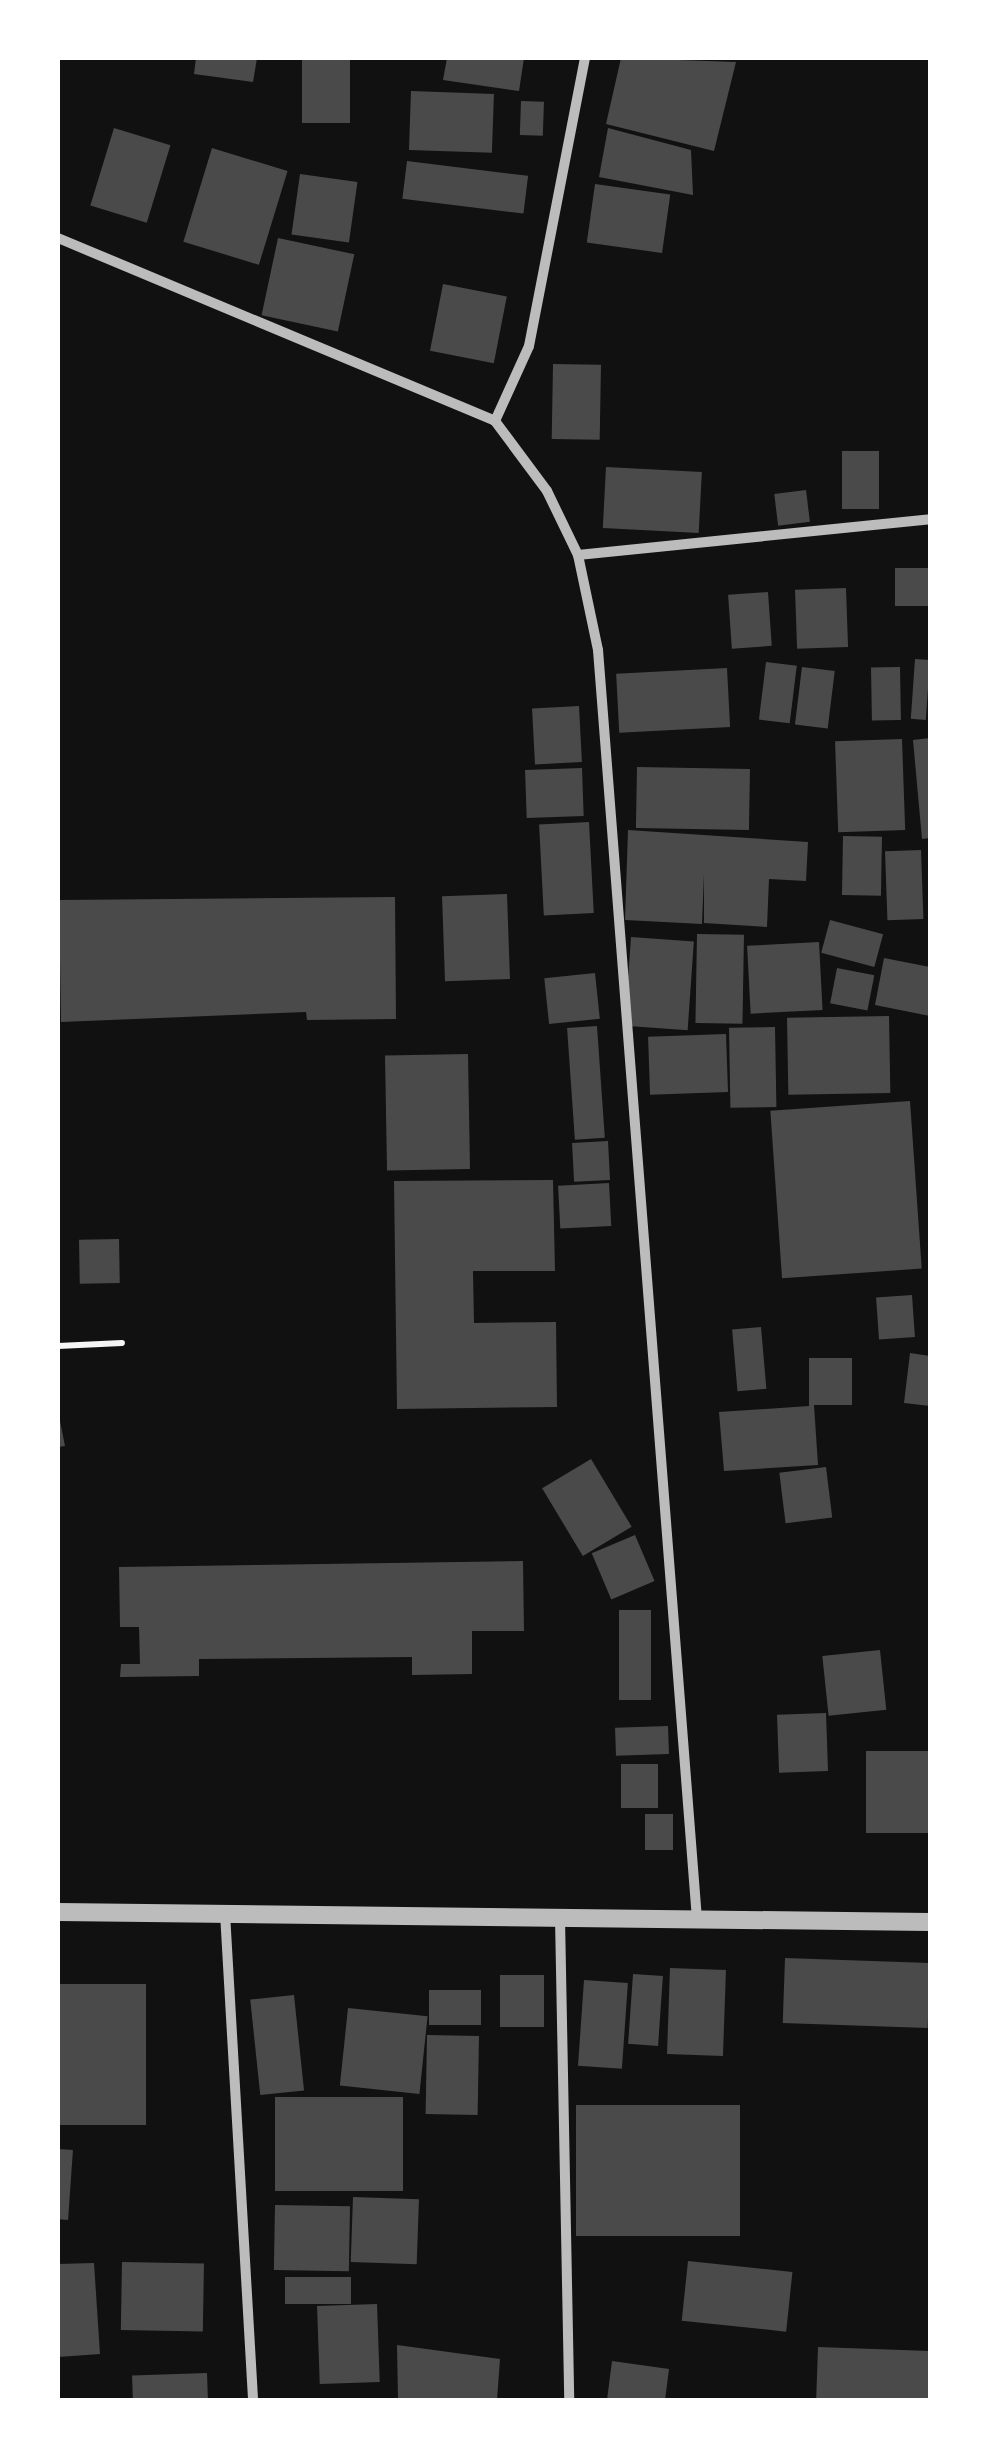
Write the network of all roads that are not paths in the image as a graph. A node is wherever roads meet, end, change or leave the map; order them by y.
1 (585, 58) edge
2 (58, 238) edge
3 (495, 422) junction
4 (930, 519) edge
5 (578, 555) junction
6 (58, 1912) edge
7 (226, 1914) junction
8 (560, 1918) junction
9 (697, 1920) junction
10 (930, 1922) edge
11 (254, 2400) edge
12 (570, 2400) edge

1 - 3 street
2 - 3 street
3 - 5 street
4 - 5 street
5 - 9 street
6 - 7 street
7 - 8 street
7 - 11 street
8 - 9 street
8 - 12 street
9 - 10 street

